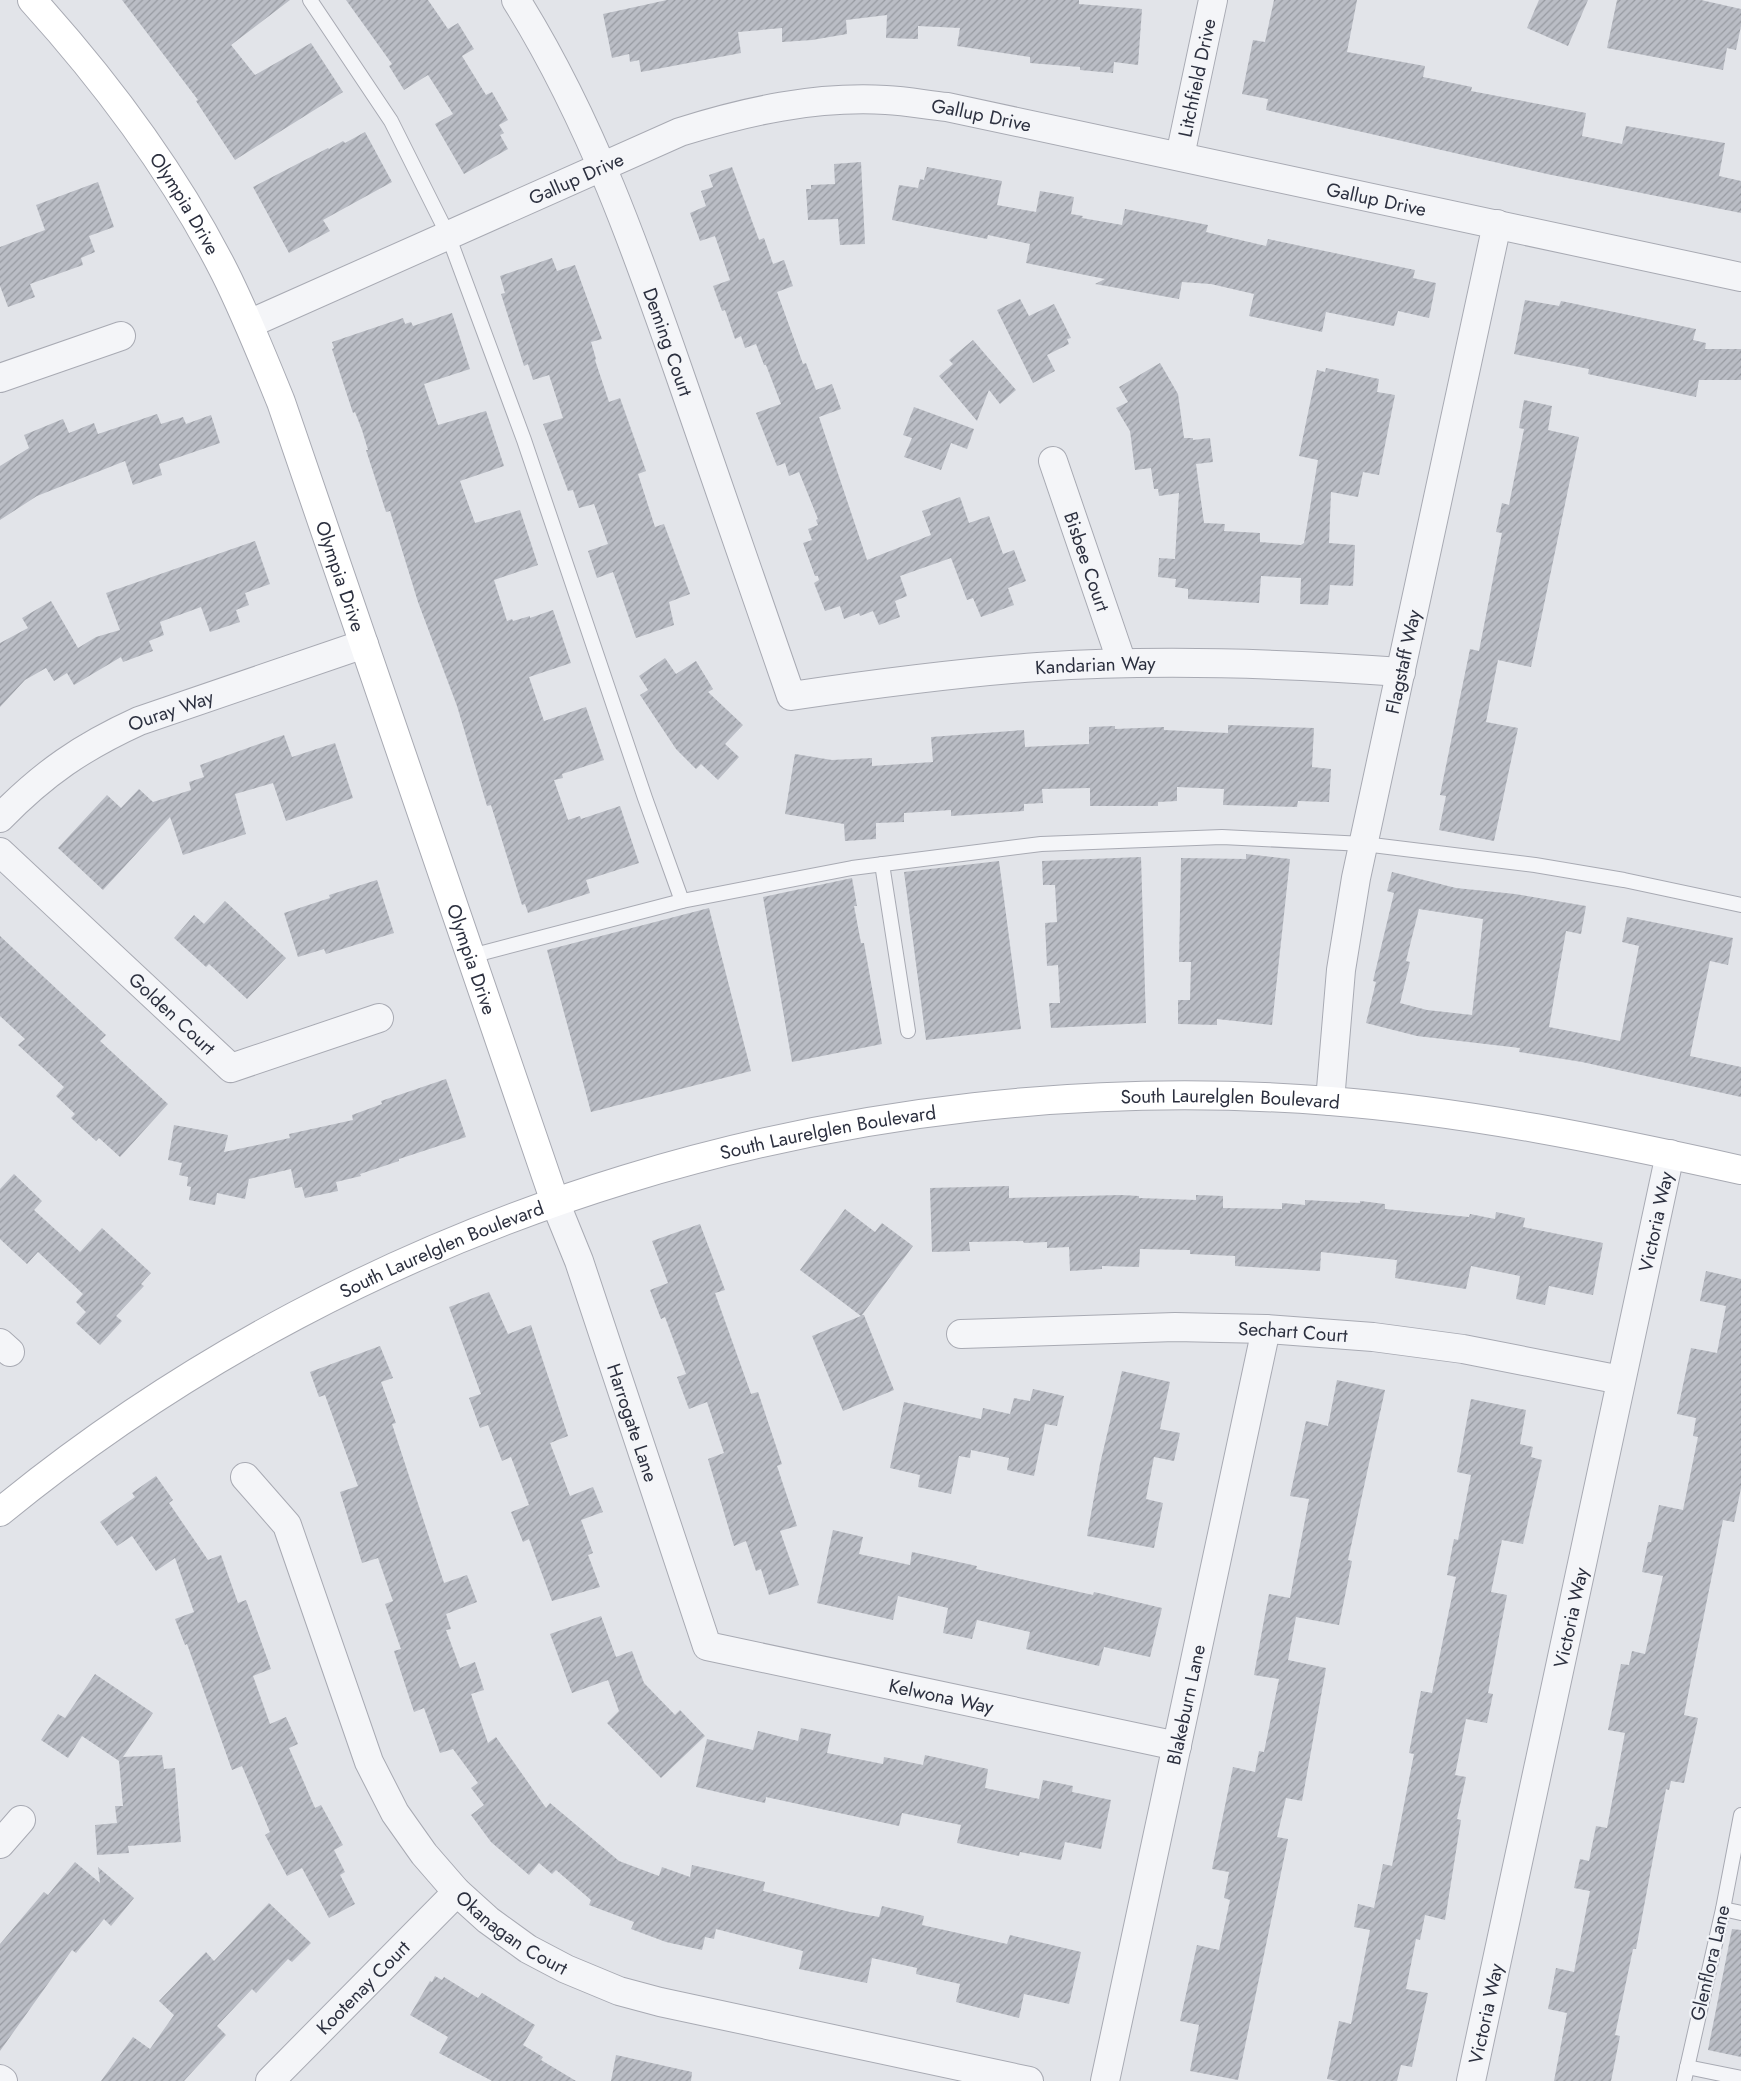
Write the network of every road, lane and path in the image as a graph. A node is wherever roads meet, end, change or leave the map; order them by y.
1 (32, 0) edge
2 (310, 0) edge
3 (516, 0) edge
4 (1214, 0) edge
5 (1180, 156) junction
6 (603, 166) junction
7 (1496, 224) junction
8 (448, 235) junction
9 (1741, 276) edge
10 (249, 324) junction
11 (121, 336) dead end
12 (0, 378) edge
13 (1053, 461) dead end
14 (364, 644) junction
15 (1122, 663) junction
16 (1401, 672) junction
17 (791, 696) joint
18 (0, 818) edge
19 (1364, 844) junction
20 (0, 852) edge
21 (882, 864) junction
22 (682, 901) junction
23 (1741, 905) edge
24 (471, 956) junction
25 (379, 1018) dead end
26 (908, 1031) dead end
27 (1330, 1101) junction
28 (1670, 1154) junction
29 (1741, 1170) edge
30 (555, 1202) junction
31 (1266, 1329) junction
32 (961, 1334) dead end
33 (1621, 1380) junction
34 (246, 1477) dead end
35 (0, 1512) edge
36 (707, 1646) joint
37 (1177, 1746) junction
38 (1741, 1815) edge
39 (21, 1820) dead end
40 (0, 1844) edge
41 (457, 1892) junction
42 (1723, 1910) junction
43 (1741, 1913) edge
44 (1687, 2067) junction
45 (941, 2072) edge
46 (1741, 2078) edge
47 (270, 2081) edge
48 (1029, 2081) edge
49 (1105, 2081) edge
50 (1472, 2081) edge
51 (1684, 2081) edge

1 - 10 street, Olympia Drive
2 - 8 lane
3 - 6 street, Deming Court
4 - 5 street, Litchfield Drive
5 - 6 street, Gallup Drive
5 - 7 street, Gallup Drive
6 - 8 street, Gallup Drive
6 - 17 street, Deming Court
7 - 9 street, Gallup Drive
7 - 16 street, Flagstaff Way
8 - 10 street, Gallup Drive
8 - 22 lane
10 - 14 street, Olympia Drive
11 - 12 street
13 - 15 street, Bisbee Court
14 - 18 street, Ouray Way
14 - 24 street, Olympia Drive
15 - 16 street, Kandarian Way
15 - 17 street, Kandarian Way
16 - 19 street, Flagstaff Way
19 - 21 lane
19 - 23 lane
19 - 27 street, Flagstaff Way
20 - 25 street, Golden Court
21 - 22 lane
21 - 26 lane
22 - 24 lane
24 - 30 street, Olympia Drive
27 - 28 street, South Laurelglen Boulevard
27 - 30 street, South Laurelglen Boulevard
28 - 29 street, South Laurelglen Boulevard
28 - 33 street, Victoria Way
30 - 35 street, South Laurelglen Boulevard
30 - 36 street, Harrogate Lane
31 - 32 street, Sechart Court
31 - 33 street, Sechart Court
31 - 37 street, Blakeburn Lane
33 - 50 street, Victoria Way
34 - 41 street, Okanagan Court
36 - 37 street, Kelwona Way
37 - 49 street, Blakeburn Lane
38 - 42 lane, Glenflora Lane
39 - 40 street
41 - 45 street, Okanagan Court
41 - 47 street, Kootenay Court
42 - 43 lane
42 - 44 lane, Glenflora Lane
44 - 46 lane
44 - 51 lane, Glenflora Lane
45 - 48 street, Okanagan Court

